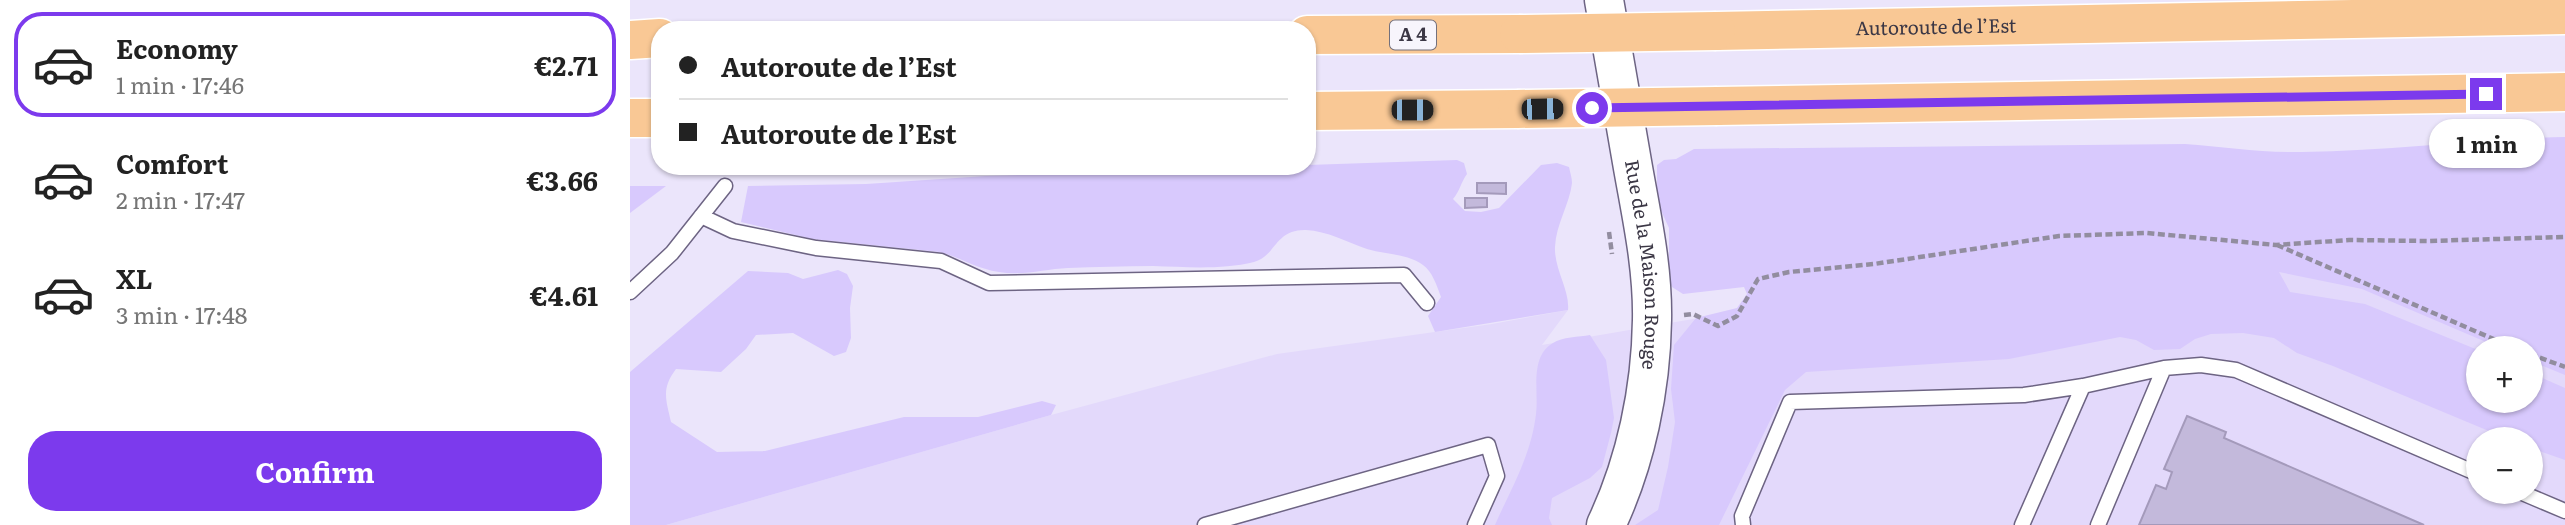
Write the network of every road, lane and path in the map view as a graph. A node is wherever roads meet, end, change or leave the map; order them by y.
1 (1604, 0) edge
2 (2565, 15) edge
3 (1316, 35) edge
4 (2565, 92) edge
5 (1316, 111) edge
6 (630, 118) edge
7 (651, 118) edge
8 (725, 186) dead end
9 (701, 216) junction
10 (1608, 226) dead end
11 (2565, 237) edge
12 (2276, 245) junction
13 (1614, 258) dead end
14 (630, 292) edge
15 (1427, 303) dead end
16 (1693, 314) dead end
17 (2486, 336) edge
18 (2543, 359) edge
19 (2565, 367) edge
20 (2164, 368) junction
21 (2083, 386) junction
22 (2466, 469) edge
23 (2543, 502) edge
24 (2565, 511) edge
25 (1205, 525) edge
26 (1475, 525) edge
27 (1605, 525) edge
28 (1743, 525) edge
29 (2022, 525) edge
30 (2098, 525) edge

1 - 27 street, Rue de la Maison Rouge
2 - 3 highway, Autoroute de l’Est / A 4, bridge
4 - 5 highway, bridge
6 - 7 highway
8 - 9 lane
9 - 14 lane
9 - 15 lane
10 - 13 path
11 - 12 path
12 - 16 path
12 - 17 path
18 - 19 path
20 - 21 lane
20 - 22 lane
20 - 30 lane
21 - 28 lane
21 - 29 lane
23 - 24 lane
25 - 26 lane

